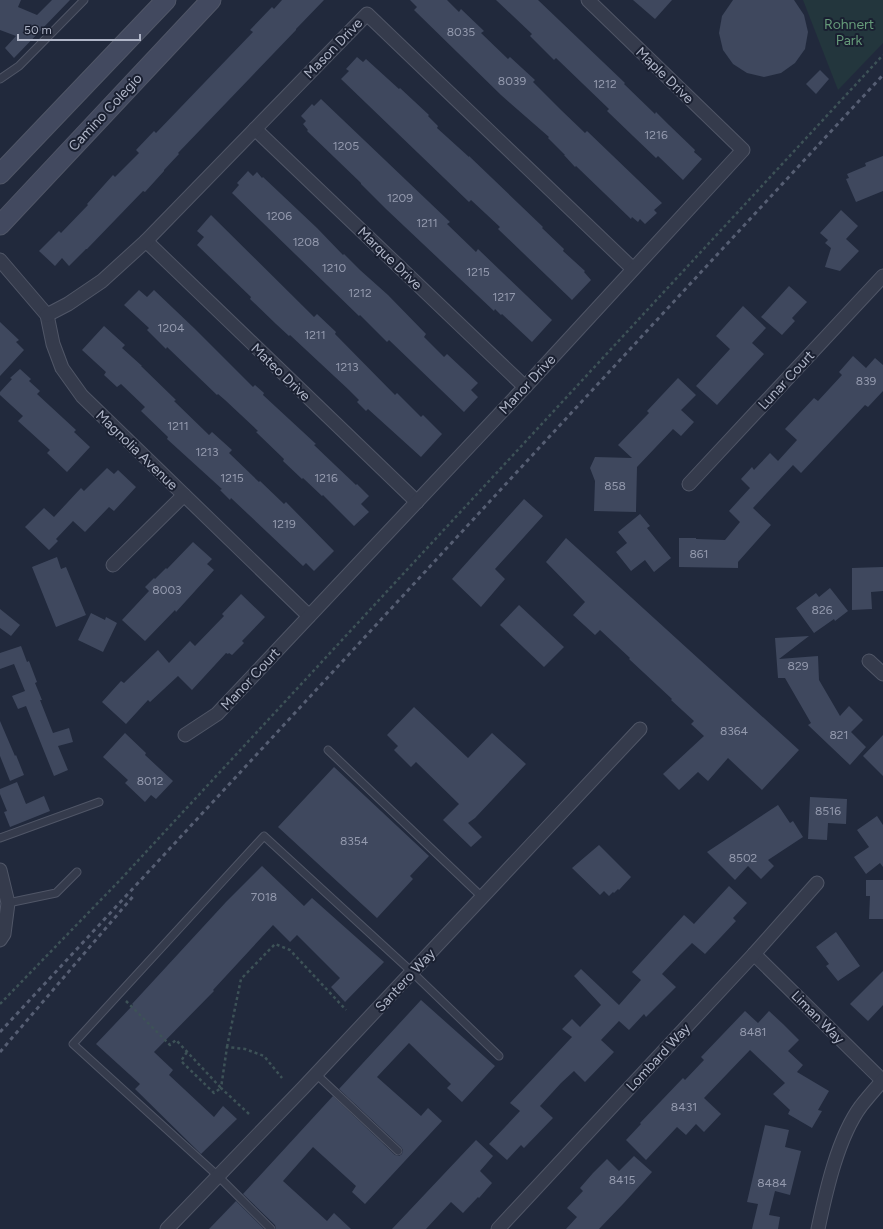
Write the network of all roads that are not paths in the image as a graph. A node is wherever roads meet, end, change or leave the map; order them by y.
1 (84, 0) edge
2 (166, 0) edge
3 (211, 0) edge
4 (588, 0) edge
5 (0, 79) edge
6 (255, 129) junction
7 (743, 150) joint
8 (0, 174) edge
9 (0, 225) edge
10 (146, 241) junction
11 (0, 260) edge
12 (632, 268) junction
13 (883, 276) edge
14 (47, 315) junction
15 (525, 387) junction
16 (689, 484) dead end
17 (184, 495) junction
18 (417, 502) junction
19 (113, 565) dead end
20 (309, 616) junction
21 (869, 661) dead end
22 (883, 674) edge
23 (640, 729) dead end
24 (185, 734) dead end
25 (328, 750) dead end
26 (99, 802) dead end
27 (0, 838) edge
28 (0, 870) edge
29 (78, 872) dead end
30 (817, 883) dead end
31 (482, 897) junction
32 (8, 903) junction
33 (0, 940) edge
34 (754, 954) junction
35 (412, 972) junction
36 (499, 1056) dead end
37 (316, 1074) junction
38 (883, 1081) edge
39 (398, 1151) dead end
40 (218, 1176) junction
41 (167, 1229) edge
42 (271, 1229) edge
43 (498, 1229) edge
44 (818, 1229) edge

1 - 5 lane
2 - 8 street
3 - 9 street, Camino Colegio
4 - 7 street, Maple Drive
6 - 10 street, Mason Drive
6 - 12 street, Mason Drive
6 - 15 street, Marque Drive
7 - 12 street, Manor Drive
10 - 14 street, Mason Drive
10 - 18 street, Mateo Drive
11 - 14 street, Magnolia Avenue
12 - 15 street, Manor Drive
13 - 16 street, Lunar Court
14 - 17 street, Magnolia Avenue
15 - 18 street, Manor Drive
17 - 19 street
17 - 20 street, Magnolia Avenue
18 - 20 street, Manor Drive
20 - 24 street, Manor Court
21 - 22 street
23 - 31 street, Santero Way
25 - 31 lane
26 - 27 lane
28 - 32 street
29 - 32 lane
30 - 34 street, Lombard Way
31 - 35 street, Santero Way
32 - 33 street
34 - 38 street, Liman Way
34 - 43 street, Lombard Way
35 - 36 lane
35 - 37 street, Santero Way
35 - 40 lane
37 - 39 lane
37 - 40 street, Santero Way
38 - 44 street
40 - 41 street, Santero Way
40 - 42 lane

